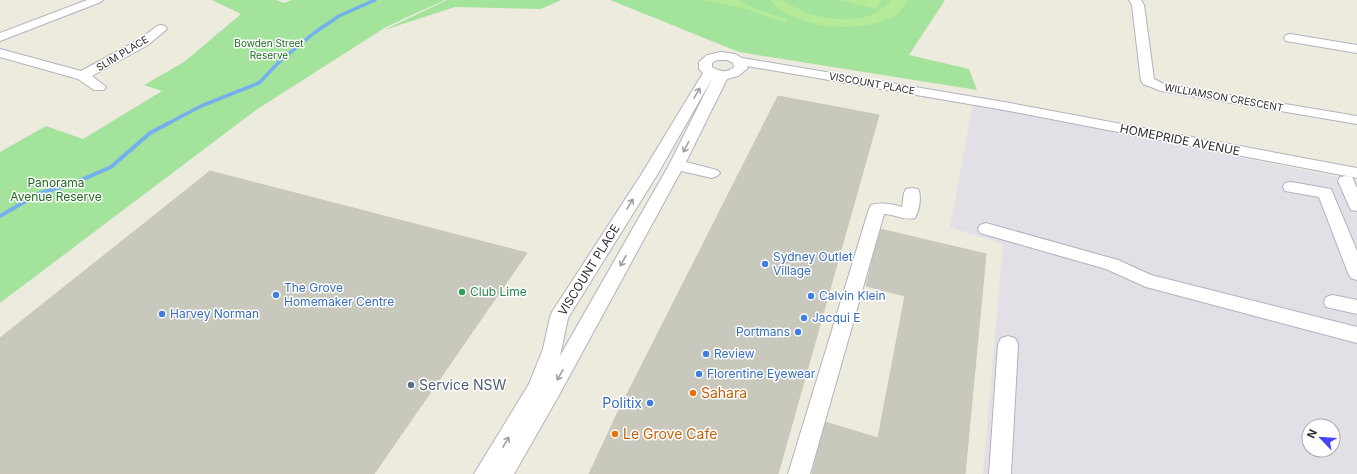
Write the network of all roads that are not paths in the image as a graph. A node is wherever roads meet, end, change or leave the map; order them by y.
1 (98, 0) edge
2 (1135, 0) edge
3 (160, 29) dead end
4 (0, 37) edge
5 (1290, 38) dead end
6 (1357, 49) edge
7 (0, 53) edge
8 (739, 61) junction
9 (716, 73) junction
10 (83, 76) junction
11 (99, 87) dead end
12 (1004, 106) joint
13 (1357, 120) edge
14 (677, 165) junction
15 (712, 173) dead end
16 (1351, 177) edge
17 (1291, 187) dead end
18 (912, 193) dead end
19 (1357, 206) edge
20 (986, 229) dead end
21 (1357, 272) edge
22 (1333, 302) dead end
23 (1357, 307) edge
24 (1357, 335) edge
25 (1008, 344) dead end
26 (484, 474) edge
27 (502, 474) edge
28 (799, 474) edge
29 (1000, 474) edge

1 - 4 street
2 - 13 street, WILLIAMSON CRESCENT
3 - 10 street, SLIM PLACE
5 - 6 street
7 - 10 street
8 - 9 street
8 - 9 street, VISCOUNT PLACE
8 - 12 street, VISCOUNT PLACE
9 -> 14 street, VISCOUNT PLACE
26 -> 9 street, VISCOUNT PLACE
10 - 11 street
12 - 16 street, HOMEPRIDE AVENUE
14 - 15 street
14 -> 27 street, VISCOUNT PLACE
16 - 19 street
17 - 21 street
18 - 28 street
20 - 24 street
22 - 23 street
25 - 29 street

